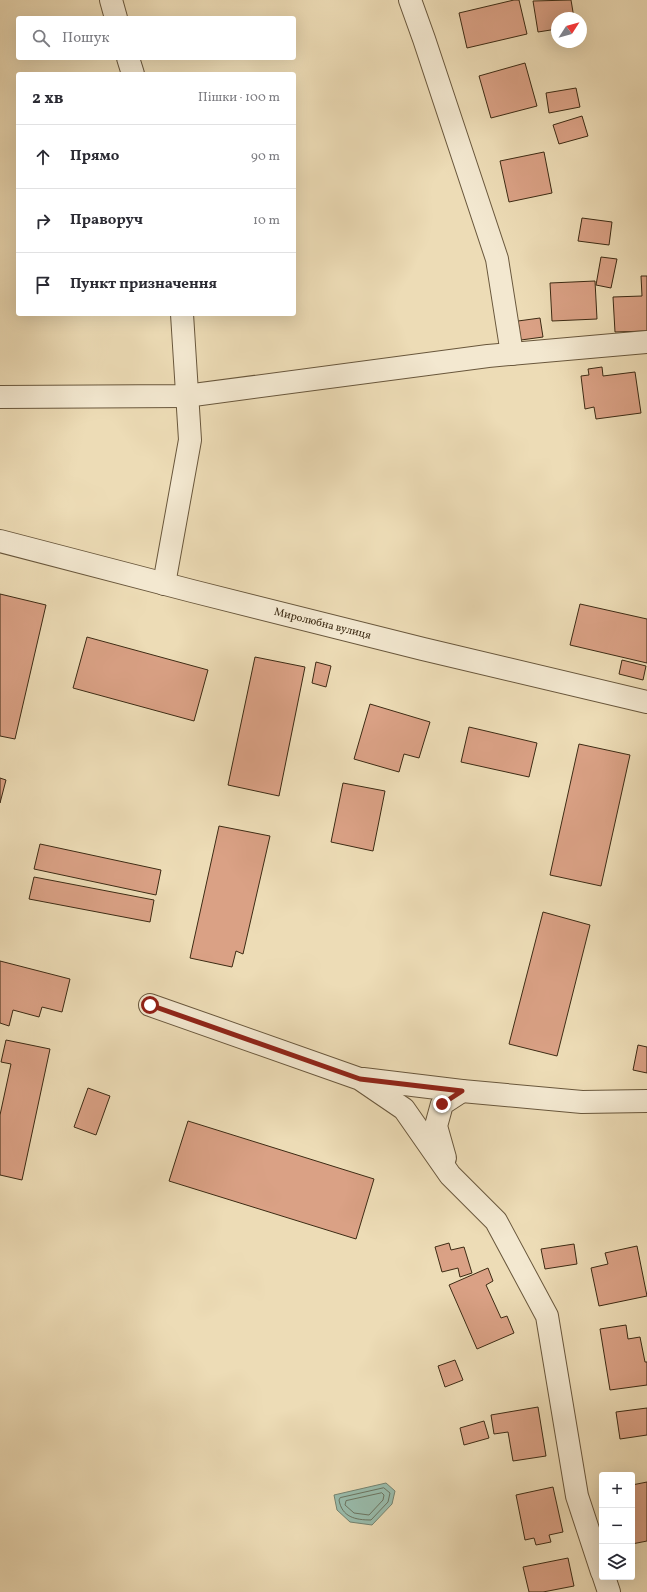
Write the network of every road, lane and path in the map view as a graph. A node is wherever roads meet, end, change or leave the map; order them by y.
1 (111, 0) edge
2 (410, 0) edge
3 (115, 16) edge
4 (129, 60) edge
5 (132, 72) edge
6 (182, 316) edge
7 (647, 342) edge
8 (512, 354) junction
9 (186, 396) junction
10 (0, 397) edge
11 (0, 541) edge
12 (164, 584) junction
13 (647, 702) edge
14 (150, 1005) dead end
15 (360, 1079) junction
16 (462, 1091) junction
17 (647, 1101) edge
18 (450, 1174) junction
19 (599, 1563) edge
20 (605, 1580) edge
21 (609, 1592) edge

1 - 3 street
2 - 8 street
4 - 5 street
6 - 9 street
7 - 8 street
8 - 9 street
9 - 10 street
9 - 12 street
11 - 12 street, Миролюбна вулиця
12 - 13 street, Миролюбна вулиця
14 - 15 street
15 - 16 street
15 - 18 street
16 - 17 street
16 - 18 street
18 - 19 street
20 - 21 street

